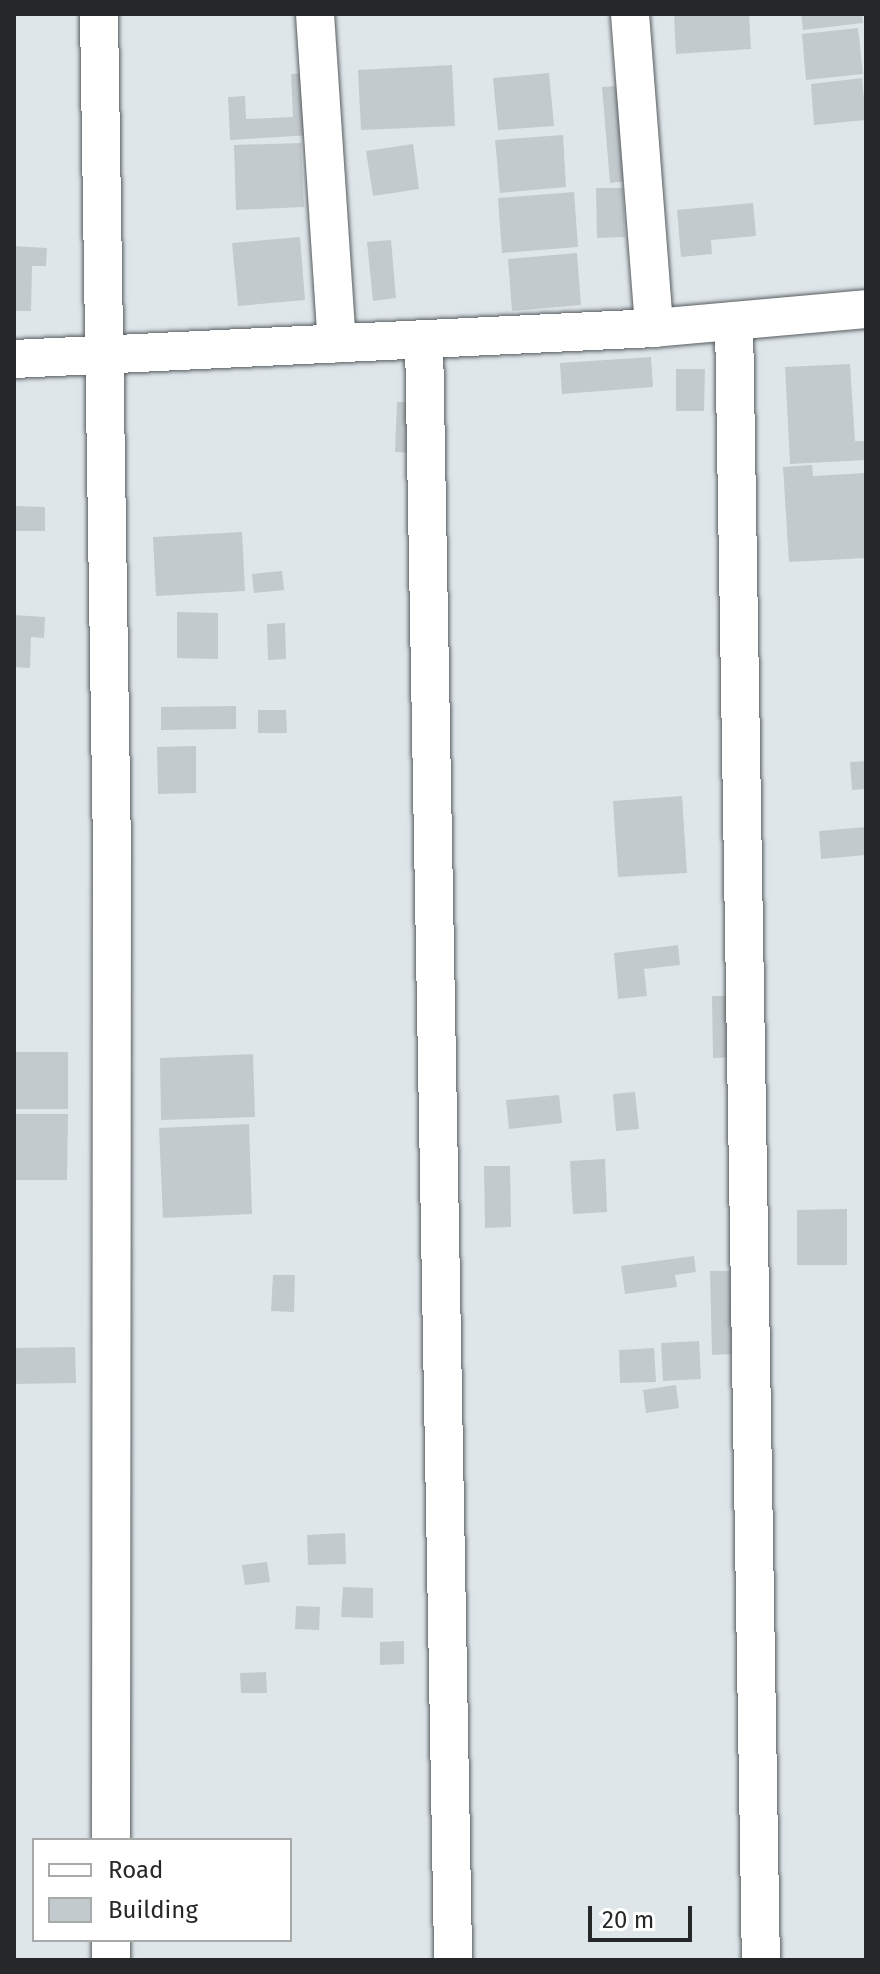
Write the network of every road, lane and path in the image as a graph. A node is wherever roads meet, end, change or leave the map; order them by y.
1 (99, 14) edge
2 (315, 14) edge
3 (630, 14) edge
4 (866, 309) edge
5 (734, 321) junction
6 (654, 328) junction
7 (424, 340) junction
8 (337, 343) junction
9 (103, 355) junction
10 (14, 359) edge
11 (111, 1838) edge
12 (453, 1960) edge
13 (761, 1960) edge

1 - 9 street
2 - 8 street
3 - 6 street
4 - 5 street
5 - 6 street
5 - 13 street
6 - 7 street
7 - 8 street
7 - 12 street
8 - 9 street
9 - 10 street
9 - 11 street

